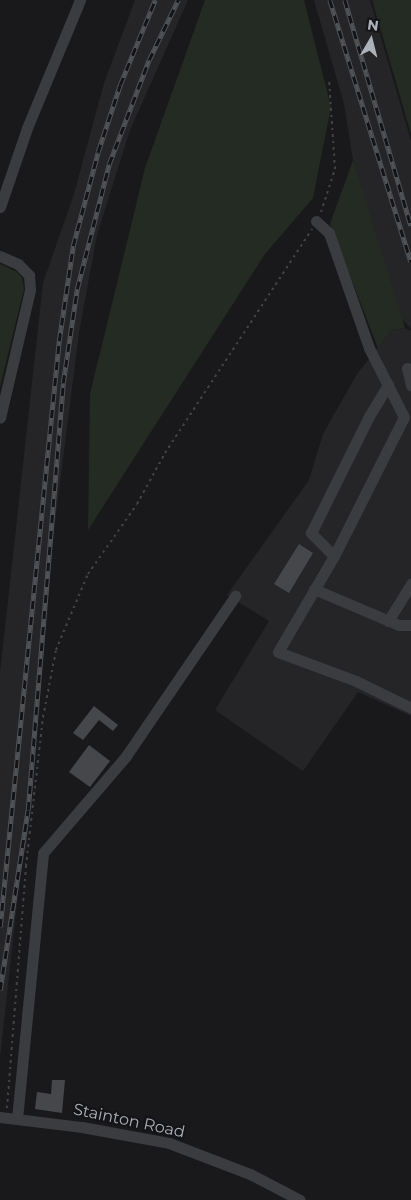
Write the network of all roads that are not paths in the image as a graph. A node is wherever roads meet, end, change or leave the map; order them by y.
1 (80, 0) edge
2 (0, 207) edge
3 (316, 221) road end
4 (0, 256) edge
5 (407, 368) dead end
6 (388, 385) junction
7 (411, 386) edge
8 (408, 415) edge
9 (0, 418) edge
10 (334, 556) junction
11 (411, 584) edge
12 (314, 589) junction
13 (235, 596) dead end
14 (388, 621) junction
15 (411, 625) edge
16 (411, 708) edge
17 (8, 1118) edge
18 (300, 1200) edge

1 - 2 street
3 - 6 street
4 - 9 street
5 - 7 street
6 - 8 street
6 - 10 street
8 - 10 street
10 - 12 street
11 - 14 street
12 - 14 street
12 - 16 street
13 - 17 street
14 - 15 street
17 - 18 street, Stainton Road

